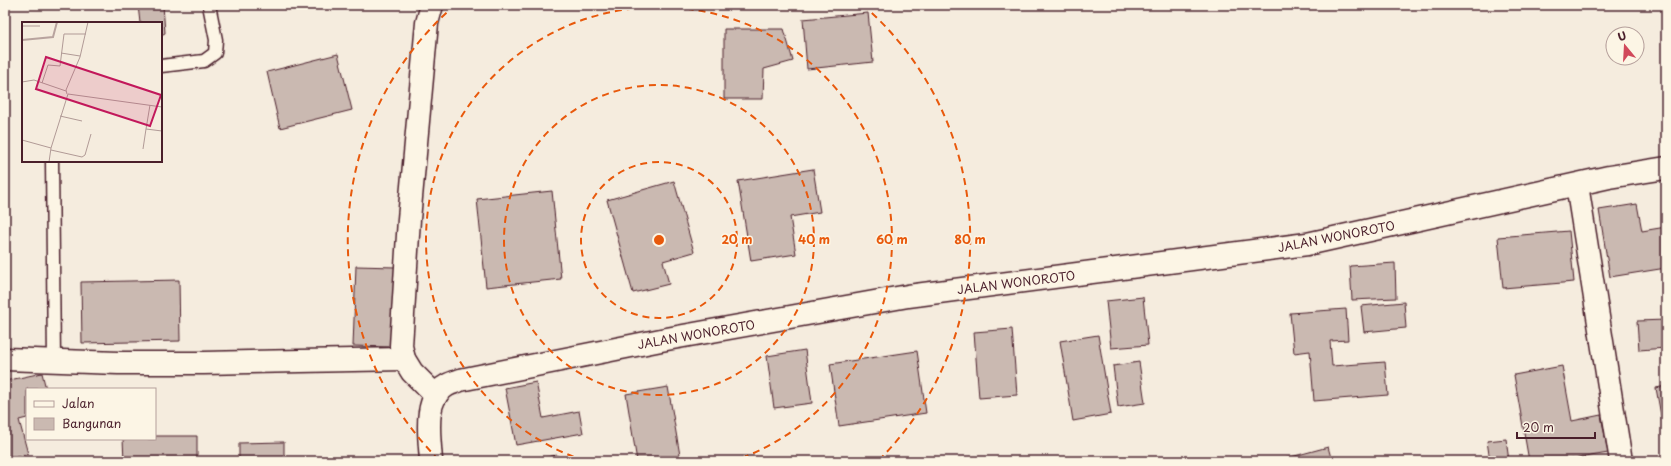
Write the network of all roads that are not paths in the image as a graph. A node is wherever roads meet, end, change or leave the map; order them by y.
1 (209, 5) edge
2 (432, 5) edge
3 (162, 66) edge
4 (52, 162) edge
5 (1666, 168) edge
6 (1577, 184) junction
7 (5, 359) edge
8 (404, 359) junction
9 (54, 360) junction
10 (436, 396) junction
11 (431, 461) edge
12 (1621, 461) edge

1 - 3 lane
2 - 8 street
4 - 9 lane
5 - 6 street, JALAN WONOROTO
6 - 10 street, JALAN WONOROTO
6 - 12 street
7 - 9 street
8 - 9 street
8 - 10 street
10 - 11 street

